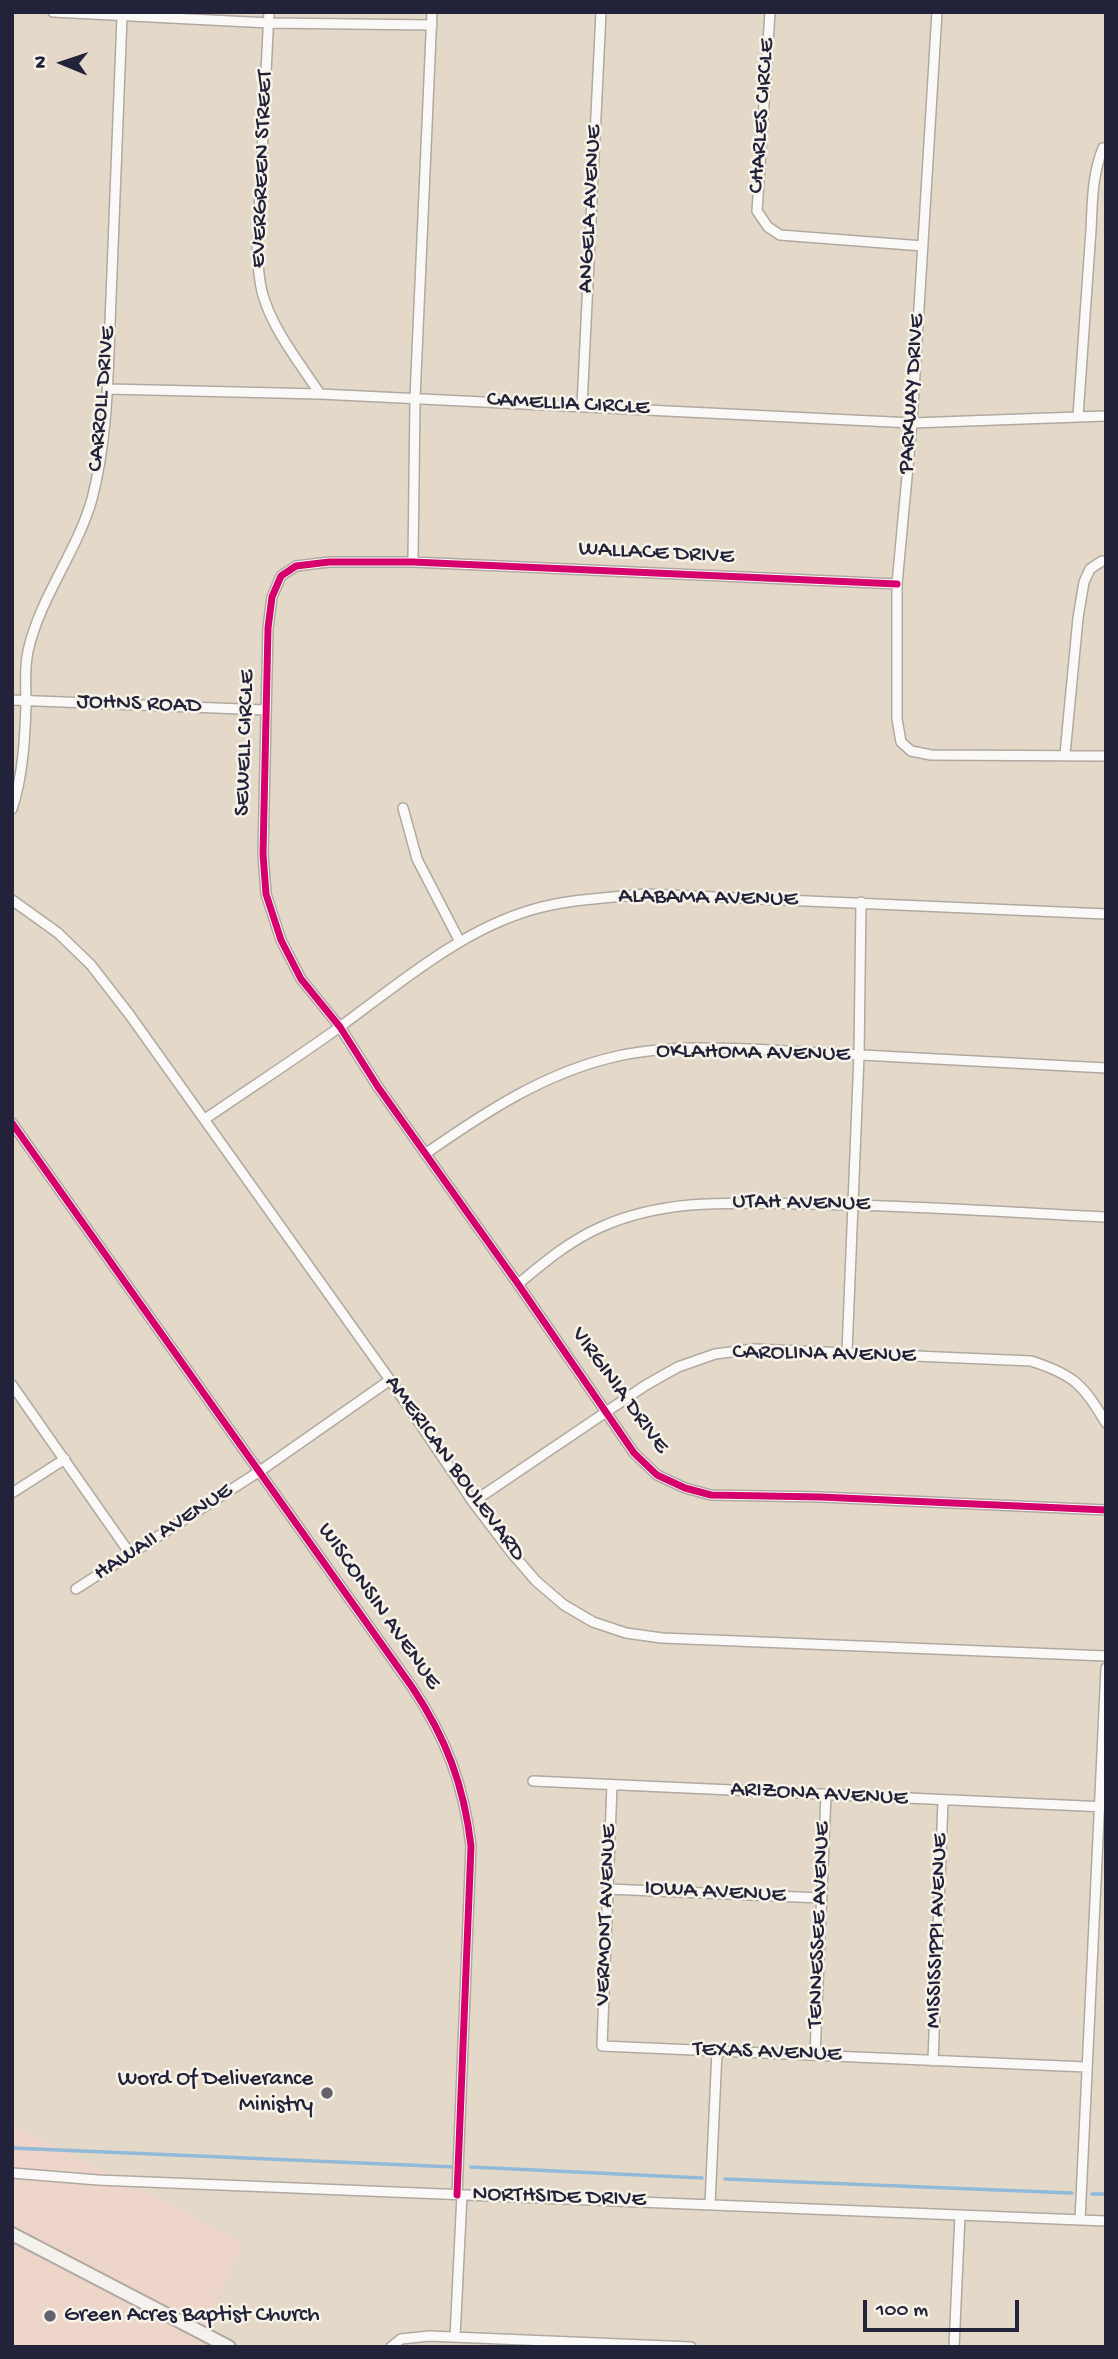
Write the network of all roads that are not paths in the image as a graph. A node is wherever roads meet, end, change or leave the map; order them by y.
1 (53, 12) edge
2 (269, 12) edge
3 (432, 12) edge
4 (601, 12) edge
5 (770, 12) edge
6 (937, 12) edge
7 (122, 17) junction
8 (269, 23) junction
9 (432, 25) junction
10 (1106, 148) edge
11 (923, 246) junction
12 (108, 389) junction
13 (320, 394) junction
14 (415, 398) junction
15 (582, 406) junction
16 (1078, 416) junction
17 (1106, 416) edge
18 (912, 423) junction
19 (1106, 561) edge
20 (413, 562) junction
21 (897, 584) junction
22 (12, 699) edge
23 (26, 700) junction
24 (266, 710) junction
25 (1065, 754) junction
26 (1106, 755) edge
27 (403, 808) dead end
28 (12, 809) edge
29 (12, 900) edge
30 (861, 902) junction
31 (1106, 914) edge
32 (460, 942) junction
33 (340, 1027) junction
34 (859, 1055) junction
35 (1106, 1068) edge
36 (205, 1119) junction
37 (12, 1123) edge
38 (425, 1154) junction
39 (852, 1204) junction
40 (1106, 1217) edge
41 (519, 1284) junction
42 (847, 1352) junction
43 (390, 1380) junction
44 (12, 1385) edge
45 (607, 1412) junction
46 (1106, 1423) edge
47 (65, 1459) junction
48 (260, 1471) junction
49 (12, 1493) edge
50 (473, 1502) junction
51 (1106, 1510) edge
52 (131, 1555) junction
53 (76, 1589) dead end
54 (1106, 1656) edge
55 (1106, 1668) edge
56 (533, 1781) dead end
57 (612, 1785) junction
58 (826, 1796) junction
59 (943, 1801) junction
60 (1102, 1807) edge
61 (608, 1889) junction
62 (821, 1898) junction
63 (602, 2046) joint
64 (717, 2051) junction
65 (815, 2055) junction
66 (933, 2061) junction
67 (1086, 2067) junction
68 (12, 2174) edge
69 (459, 2195) junction
70 (710, 2204) junction
71 (960, 2216) junction
72 (1080, 2220) junction
73 (1106, 2221) edge
74 (12, 2234) edge
75 (456, 2337) junction
76 (229, 2347) edge
77 (391, 2347) edge
78 (691, 2347) edge
79 (954, 2347) edge

1 - 7 street
2 - 8 street, EVERGREEN STREET
3 - 9 street
4 - 15 street, ANGELA AVENUE
5 - 11 street, CHARLES CIRCLE
6 - 11 street, PARKWAY DRIVE
7 - 8 street
7 - 12 street, CARROLL DRIVE
8 - 9 street
8 - 13 street, EVERGREEN STREET
9 - 14 street
10 - 16 street
11 - 18 street, PARKWAY DRIVE
12 - 13 street
12 - 23 street, CARROLL DRIVE
13 - 14 street
14 - 15 street, CAMELLIA CIRCLE
14 - 20 street
15 - 18 street, CAMELLIA CIRCLE
16 - 17 street, CAMELLIA CIRCLE
16 - 18 street, CAMELLIA CIRCLE
18 - 21 street, PARKWAY DRIVE
19 - 25 street
20 - 21 street, WALLACE DRIVE
20 - 24 street, SEWELL CIRCLE
21 - 25 street, PARKWAY DRIVE
22 - 23 street, JOHNS ROAD
23 - 24 street, JOHNS ROAD
23 - 28 street, CARROLL DRIVE
24 - 33 street, SEWELL CIRCLE
25 - 26 street
27 - 32 street
29 - 36 street, AMERICAN BOULEVARD
30 - 31 street, ALABAMA AVENUE
30 - 32 street, ALABAMA AVENUE
30 - 34 street
32 - 33 street, ALABAMA AVENUE
33 - 36 street, ALABAMA AVENUE
33 - 38 street, VIRGINIA DRIVE
34 - 35 street, OKLAHOMA AVENUE
34 - 38 street, OKLAHOMA AVENUE
34 - 39 street
36 - 43 street, AMERICAN BOULEVARD
37 - 48 street, WISCONSIN AVENUE
38 - 41 street, VIRGINIA DRIVE
39 - 40 street, UTAH AVENUE
39 - 41 street, UTAH AVENUE
39 - 42 street
41 - 45 street, VIRGINIA DRIVE
42 - 45 street, CAROLINA AVENUE
42 - 46 street, CAROLINA AVENUE
43 - 48 street, HAWAII AVENUE
43 - 50 street, AMERICAN BOULEVARD
44 - 47 street
45 - 50 street, CAROLINA AVENUE
45 - 51 street, VIRGINIA DRIVE
47 - 49 street
47 - 52 street
48 - 52 street, HAWAII AVENUE
48 - 69 street, WISCONSIN AVENUE
50 - 54 street, AMERICAN BOULEVARD
52 - 53 street, HAWAII AVENUE
55 - 60 street
56 - 57 street, ARIZONA AVENUE
57 - 58 street, ARIZONA AVENUE
57 - 61 street, VERMONT AVENUE
58 - 59 street, ARIZONA AVENUE
58 - 62 street, TENNESSEE AVENUE
59 - 60 street, ARIZONA AVENUE
59 - 66 street, MISSISSIPPI AVENUE
60 - 67 street
61 - 62 street, IOWA AVENUE
61 - 63 street, VERMONT AVENUE
62 - 65 street, TENNESSEE AVENUE
63 - 64 street, TEXAS AVENUE
64 - 65 street, TEXAS AVENUE
64 - 70 street
65 - 66 street, TEXAS AVENUE
66 - 67 street, TEXAS AVENUE
67 - 72 street
68 - 69 street, NORTHSIDE DRIVE
69 - 70 street, NORTHSIDE DRIVE
69 - 75 street, WISCONSIN AVENUE
70 - 71 street, NORTHSIDE DRIVE
71 - 72 street, NORTHSIDE DRIVE
71 - 79 street
72 - 73 street, NORTHSIDE DRIVE
74 - 76 street
75 - 77 street
75 - 78 street

